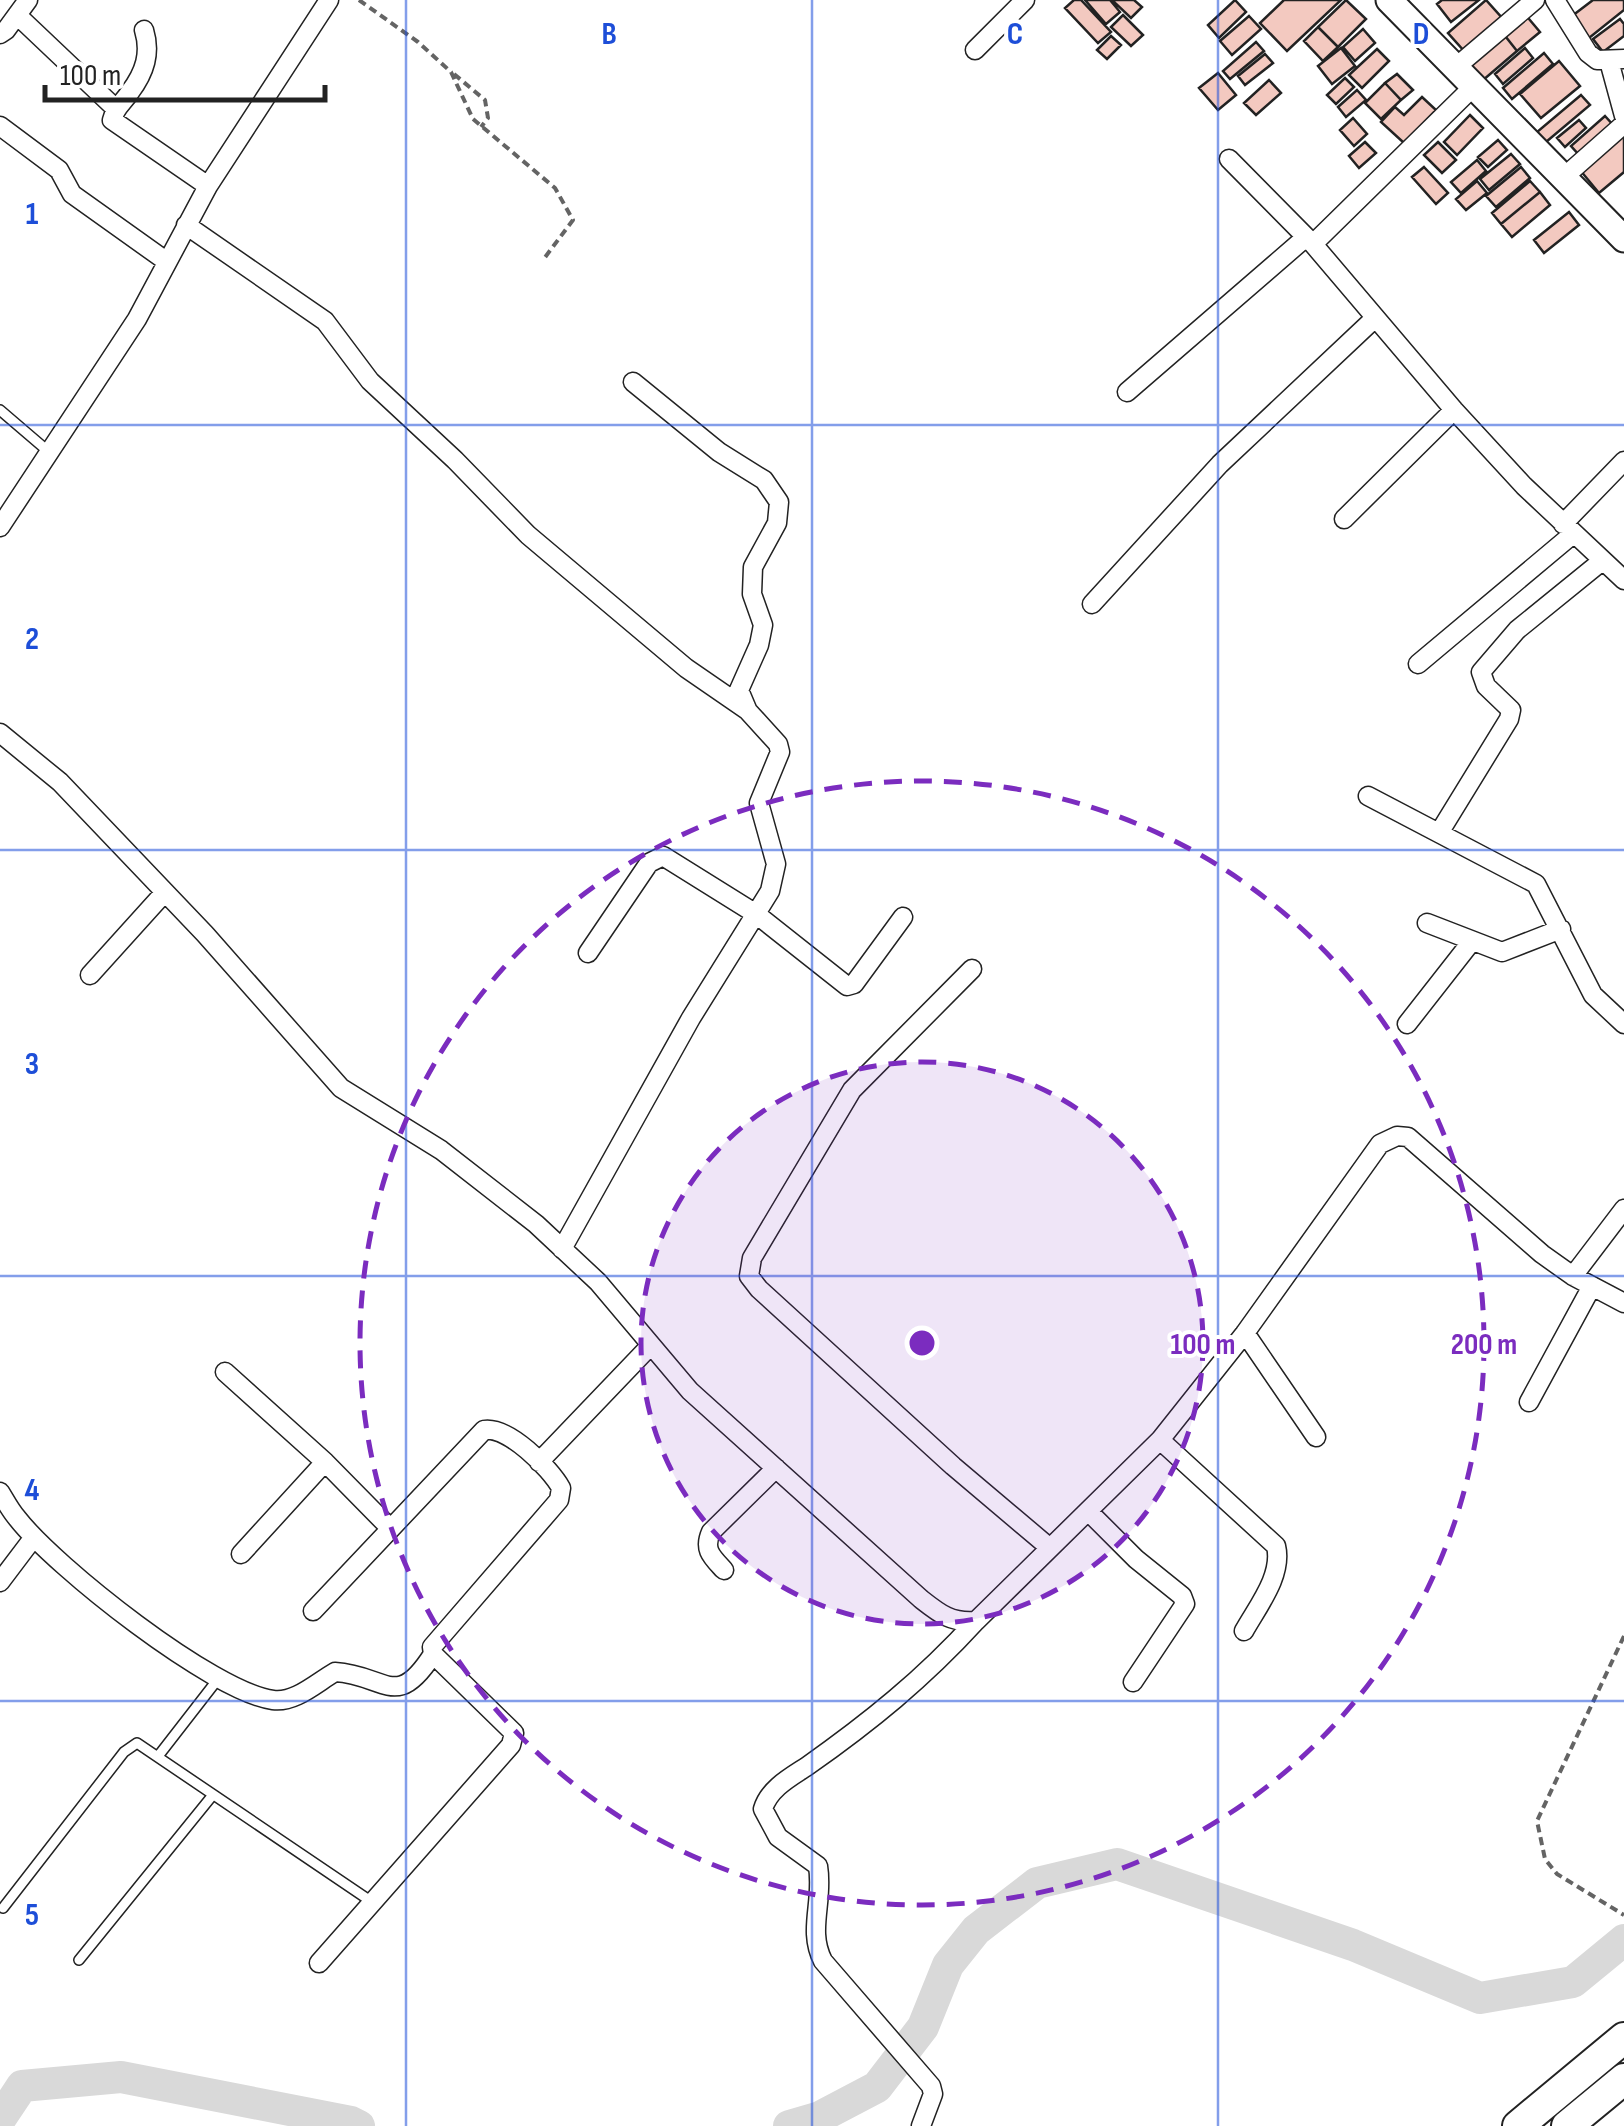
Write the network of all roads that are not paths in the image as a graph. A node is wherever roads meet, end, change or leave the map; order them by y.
1 (329, 0) edge
2 (1025, 0) edge
3 (1389, 0) edge
4 (1535, 0) edge
5 (1555, 0) edge
6 (23, 8) edge
7 (144, 30) dead end
8 (0, 34) edge
9 (974, 50) dead end
10 (1616, 60) edge
11 (1456, 67) junction
12 (1474, 86) junction
13 (116, 108) junction
14 (1624, 116) edge
15 (1624, 124) edge
16 (0, 126) edge
17 (1229, 159) dead end
18 (1564, 177) junction
19 (208, 186) junction
20 (186, 224) junction
21 (1621, 229) edge
22 (1309, 241) junction
23 (166, 262) junction
24 (1376, 318) junction
25 (633, 382) dead end
26 (1127, 392) dead end
27 (0, 410) edge
28 (1454, 410) junction
29 (49, 452) junction
30 (1624, 462) edge
31 (1344, 519) dead end
32 (0, 528) edge
33 (1568, 529) junction
34 (1602, 561) junction
35 (1624, 580) edge
36 (1092, 604) dead end
37 (1418, 664) dead end
38 (747, 710) junction
39 (0, 732) edge
40 (1368, 796) dead end
41 (1438, 833) junction
42 (165, 892) junction
43 (756, 914) junction
44 (904, 916) dead end
45 (1427, 923) dead end
46 (1561, 929) junction
47 (1472, 941) junction
48 (588, 953) dead end
49 (972, 969) dead end
50 (90, 975) dead end
51 (1408, 1024) dead end
52 (1624, 1024) edge
53 (1624, 1209) edge
54 (562, 1249) junction
55 (1573, 1276) junction
56 (1592, 1286) junction
57 (1624, 1304) edge
58 (1245, 1333) junction
59 (652, 1345) junction
60 (225, 1372) dead end
61 (1529, 1402) dead end
62 (1316, 1437) dead end
63 (1160, 1440) junction
64 (325, 1462) junction
65 (539, 1462) junction
66 (776, 1468) junction
67 (0, 1492) edge
68 (1088, 1511) junction
69 (389, 1527) junction
70 (34, 1537) junction
71 (1050, 1548) junction
72 (241, 1554) dead end
73 (724, 1570) dead end
74 (0, 1582) edge
75 (312, 1610) dead end
76 (976, 1621) junction
77 (1244, 1630) dead end
78 (433, 1654) junction
79 (218, 1679) junction
80 (1132, 1682) dead end
81 (159, 1755) junction
82 (212, 1796) junction
83 (374, 1903) junction
84 (3, 1908) dead end
85 (79, 1960) dead end
86 (319, 1963) dead end
87 (1624, 2038) edge
88 (1624, 2079) edge
89 (921, 2126) edge
90 (1518, 2126) edge
91 (1567, 2126) edge

1 - 19 street
2 - 9 street
3 - 11 main road
4 - 11 street
5 - 10 street
6 - 8 street
6 - 13 street
7 - 13 street
10 - 14 street
11 - 12 main road
12 - 18 main road
12 - 22 street
13 - 19 street
15 - 18 street
16 - 23 street
17 - 22 street
18 - 21 main road
19 - 20 street
20 - 23 street
20 - 38 street
22 - 24 street
22 - 26 street
23 - 29 street
24 - 28 street
24 - 36 street
25 - 38 street
27 - 29 lane
28 - 31 street
28 - 33 street
29 - 32 street
30 - 33 street
33 - 34 street
33 - 37 street
34 - 35 street
34 - 41 street
38 - 43 street
39 - 42 street
40 - 41 street
41 - 46 street
42 - 50 street
42 - 54 street
43 - 44 street
43 - 48 street
43 - 54 street
45 - 47 street
46 - 47 street
46 - 52 street
47 - 51 street
49 - 71 street
53 - 55 street
54 - 59 street
55 - 56 street
55 - 58 street
56 - 57 street
56 - 61 street
58 - 62 street
58 - 63 street
59 - 65 street
59 - 66 street
60 - 64 street
63 - 68 street
63 - 77 street
64 - 69 street
64 - 72 street
65 - 69 street
65 - 78 street
66 - 73 street
66 - 76 street
67 - 70 street
68 - 71 street
68 - 80 street
69 - 75 street
70 - 74 street
70 - 79 street
71 - 76 street
76 - 89 street
78 - 79 street
78 - 83 street
79 - 81 lane
81 - 82 lane
81 - 84 lane
82 - 83 lane
82 - 85 lane
83 - 86 street
87 - 90 highway
88 - 91 highway

